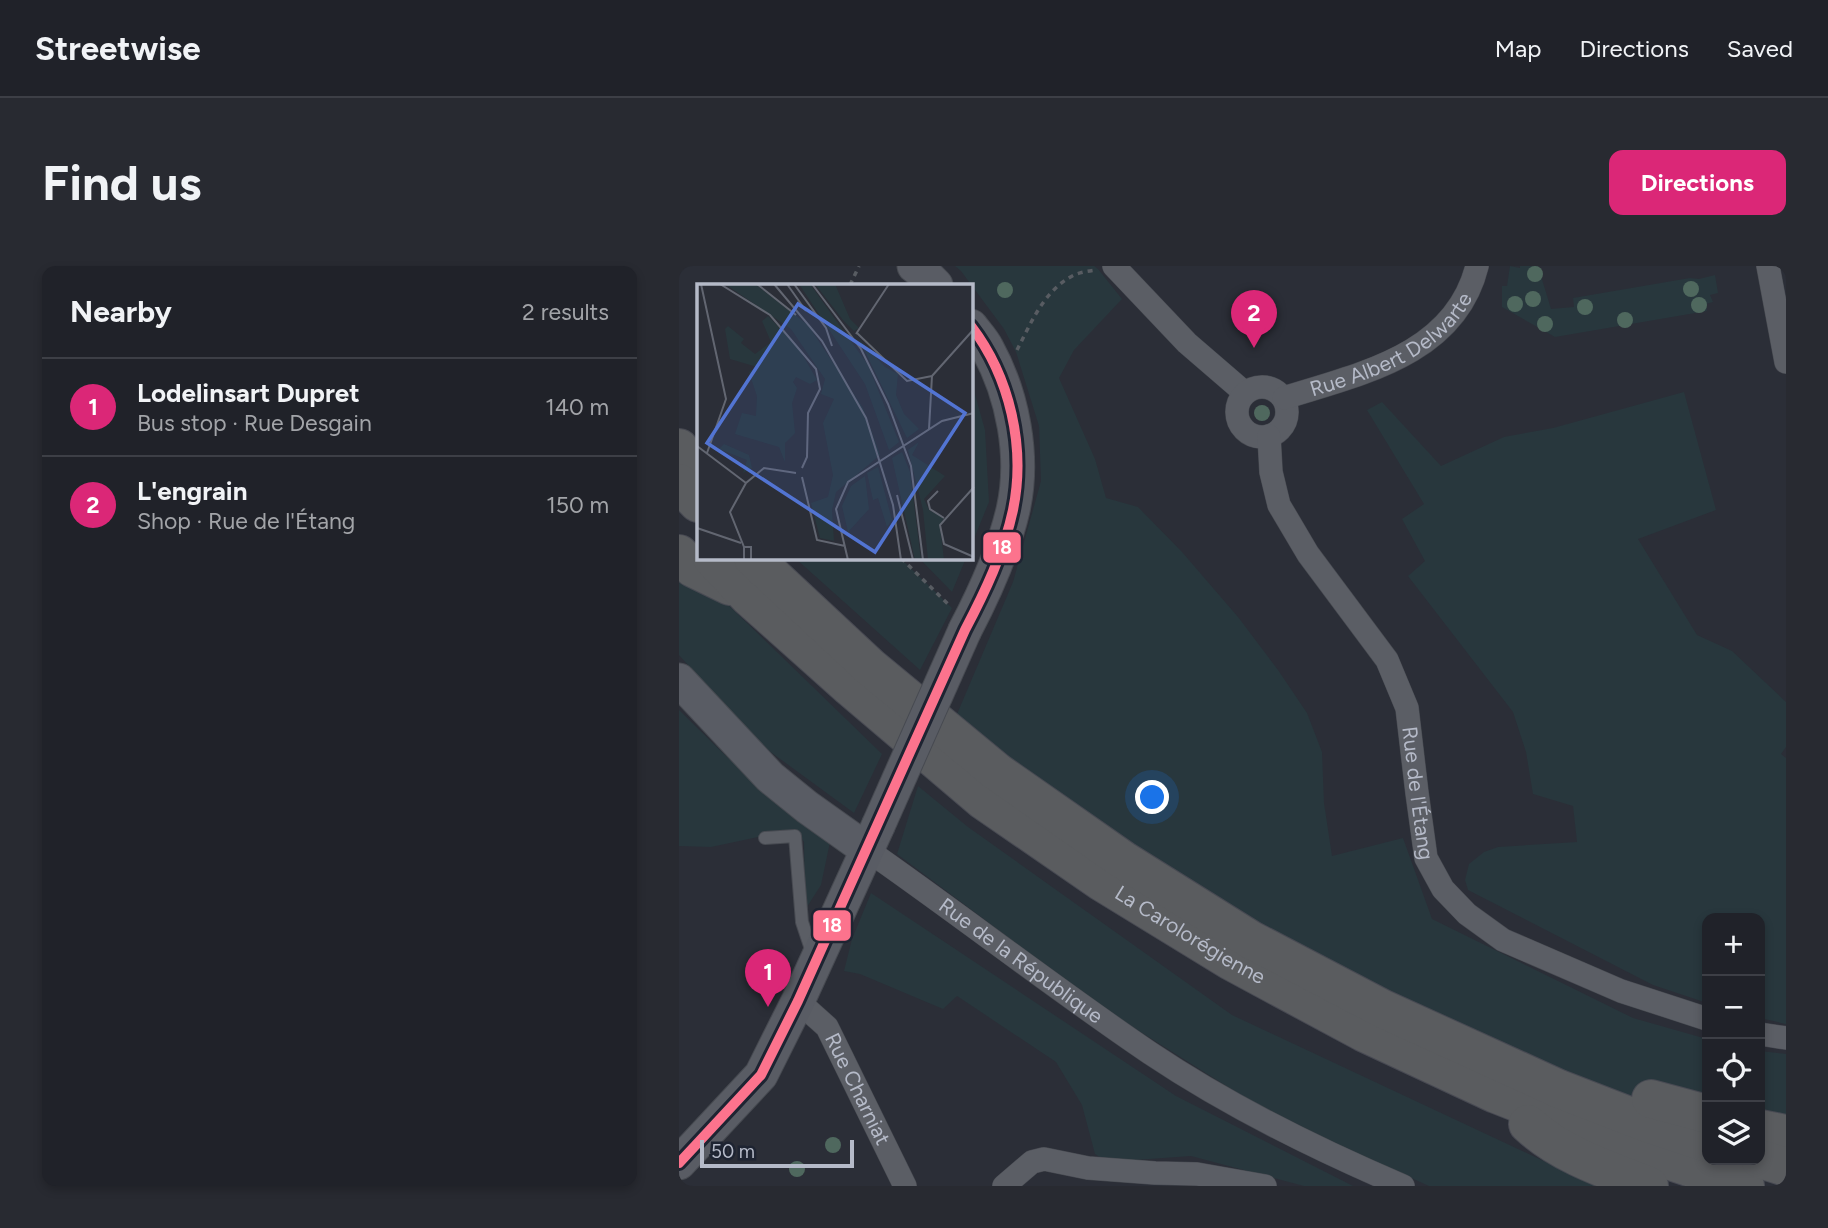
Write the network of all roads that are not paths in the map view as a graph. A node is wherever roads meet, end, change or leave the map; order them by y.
1 (914, 266) edge
2 (1114, 266) edge
3 (1477, 266) edge
4 (1768, 266) edge
5 (935, 284) edge
6 (973, 329) edge
7 (1786, 362) edge
8 (1245, 393) junction
9 (1284, 398) junction
10 (1269, 436) junction
11 (679, 448) edge
12 (697, 471) edge
13 (679, 483) edge
14 (697, 502) edge
15 (679, 524) edge
16 (697, 543) edge
17 (679, 554) edge
18 (714, 560) edge
19 (755, 560) edge
20 (748, 596) junction
21 (679, 680) edge
22 (765, 838) dead end
23 (872, 838) junction
24 (816, 962) junction
25 (798, 1001) junction
26 (1702, 1017) edge
27 (1765, 1035) edge
28 (1786, 1038) edge
29 (1559, 1088) junction
30 (1496, 1094) junction
31 (1702, 1113) edge
32 (1765, 1130) edge
33 (1786, 1134) edge
34 (1702, 1141) edge
35 (1765, 1161) edge
36 (679, 1163) edge
37 (1786, 1167) edge
38 (905, 1186) edge
39 (1004, 1186) edge
40 (1265, 1186) edge
41 (1403, 1186) edge
42 (1649, 1186) edge
43 (1745, 1186) edge

1 - 5 street
2 - 8 street
3 - 9 street, Rue Albert Delwarte
4 - 7 street
6 - 23 street, bridge
8 - 9 street
8 - 10 street
9 - 10 street
10 - 26 street, Rue de l'Étang
11 - 12 highway
13 - 14 highway
15 - 16 highway
17 - 20 highway
18 - 20 highway, La Carolorégienne
19 - 29 highway, La Carolorégienne
20 - 30 highway, La Carolorégienne
21 - 23 street, Rue de la République
22 - 24 lane
23 - 24 street
23 - 41 street, Rue de la République
24 - 25 street
25 - 36 street
25 - 38 street, Rue Charniat
27 - 28 street
29 - 31 highway
29 - 34 highway, La Carolorégienne
30 - 42 highway
30 - 43 highway, La Carolorégienne
32 - 33 highway
35 - 37 highway
39 - 40 street

